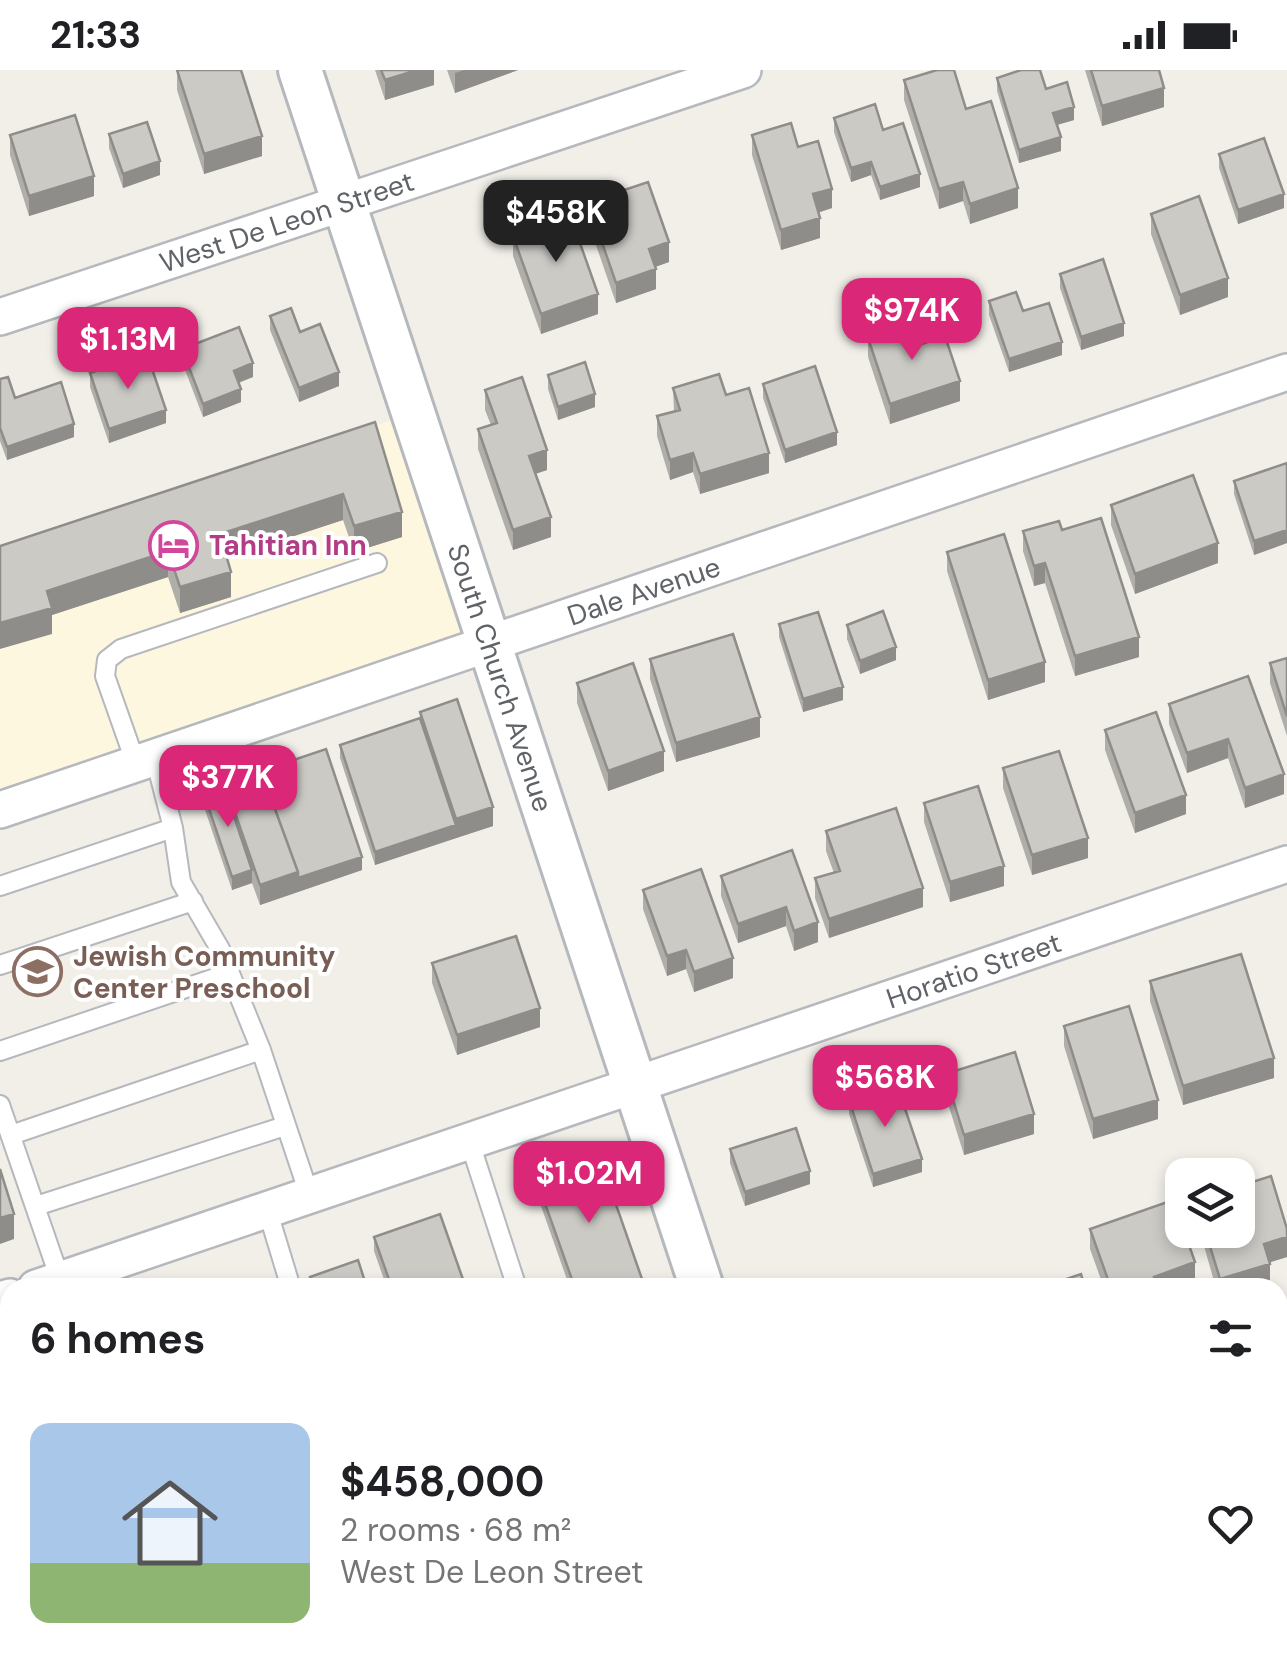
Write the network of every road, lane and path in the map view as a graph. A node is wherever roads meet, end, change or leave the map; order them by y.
1 (300, 70) edge
2 (742, 70) edge
3 (344, 200) junction
4 (0, 317) edge
5 (1287, 372) edge
6 (377, 563) dead end
7 (489, 645) junction
8 (145, 761) junction
9 (0, 810) edge
10 (173, 828) junction
11 (1287, 864) edge
12 (0, 886) edge
13 (193, 901) junction
14 (0, 965) edge
15 (230, 973) junction
16 (261, 1050) junction
17 (0, 1051) edge
18 (634, 1083) junction
19 (0, 1104) edge
20 (285, 1126) junction
21 (11, 1135) junction
22 (469, 1140) junction
23 (309, 1194) junction
24 (36, 1206) junction
25 (267, 1209) junction
26 (47, 1278) edge
27 (63, 1278) edge
28 (289, 1278) edge
29 (514, 1278) edge
30 (699, 1278) edge

1 - 3 street, South Church Avenue
2 - 3 street, West De Leon Street
3 - 4 street, West De Leon Street
3 - 7 street, South Church Avenue
5 - 7 street, Dale Avenue
6 - 8 lane
7 - 8 street, Dale Avenue
7 - 18 street, South Church Avenue
8 - 9 street, Dale Avenue
8 - 10 lane
10 - 12 lane
10 - 13 lane
11 - 18 street, Horatio Street
13 - 14 lane
13 - 15 lane
15 - 16 lane
15 - 17 lane
16 - 20 lane
16 - 21 lane
18 - 22 street, Horatio Street
18 - 30 street, South Church Avenue
19 - 21 lane
20 - 23 lane
20 - 24 lane
21 - 24 lane
22 - 23 street, Horatio Street
22 - 29 lane
23 - 25 street, Horatio Street
24 - 26 lane
25 - 27 street, Horatio Street
25 - 28 lane

